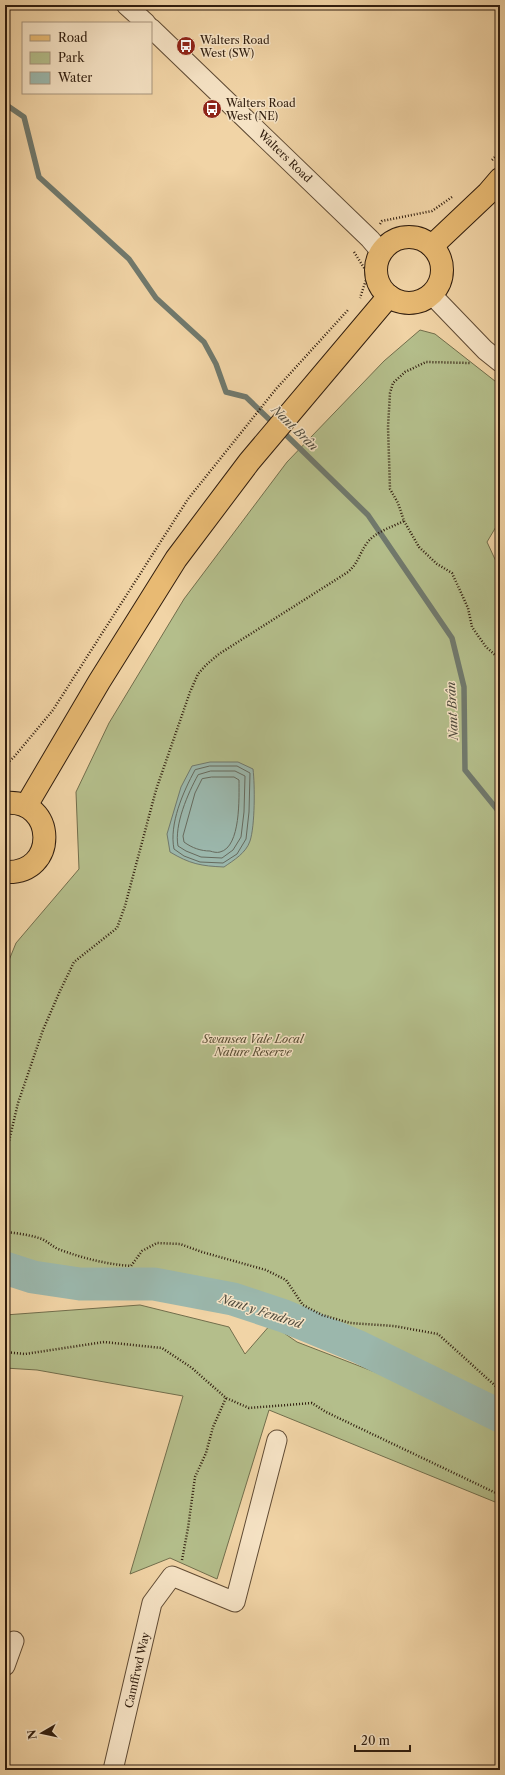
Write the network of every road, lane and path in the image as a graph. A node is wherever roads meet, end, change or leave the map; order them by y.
1 (126, 5) edge
2 (145, 22) edge
3 (152, 29) edge
4 (500, 179) edge
5 (432, 246) junction
6 (381, 252) junction
7 (431, 294) junction
8 (389, 296) junction
9 (495, 355) edge
10 (404, 521) junction
11 (500, 659) edge
12 (15, 804) edge
13 (5, 872) edge
14 (5, 1158) edge
15 (5, 1232) edge
16 (5, 1352) edge
17 (500, 1390) edge
18 (226, 1398) junction
19 (277, 1440) dead end
20 (500, 1495) edge
21 (172, 1576) junction
22 (14, 1641) dead end
23 (5, 1666) edge
24 (113, 1770) edge

1 - 2 street
3 - 6 street, Walters Road
4 - 5 main road
5 - 6 main road
5 - 7 main road
6 - 8 main road
7 - 8 main road
7 - 9 street
8 - 12 main road
9 - 10 path
10 - 11 path
10 - 14 path
12 - 13 main road
15 - 17 path
16 - 18 path
18 - 20 path
18 - 21 path
19 - 21 street
21 - 24 street, Camffrwd Way
22 - 23 street

